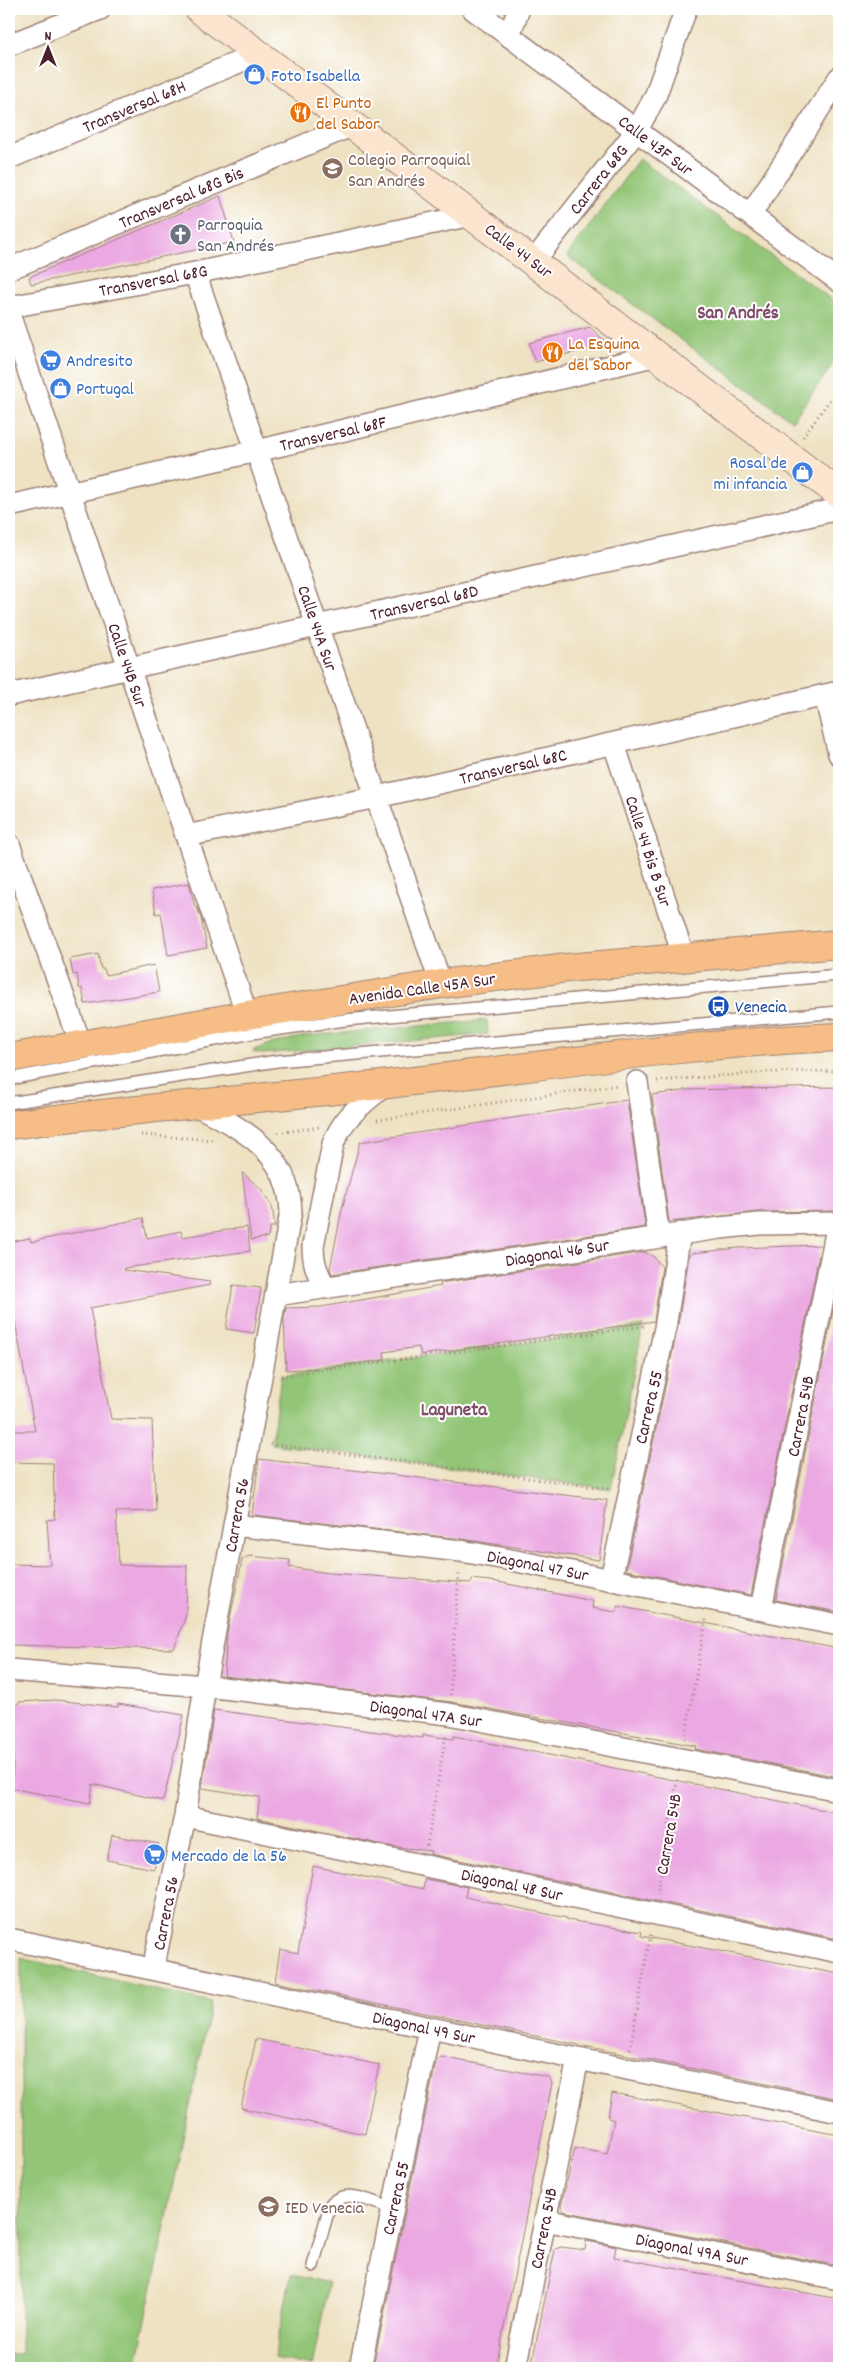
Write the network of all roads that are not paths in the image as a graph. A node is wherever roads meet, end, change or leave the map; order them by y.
1 (100, 9) edge
2 (198, 9) edge
3 (473, 9) edge
4 (519, 9) edge
5 (686, 9) edge
6 (509, 35) junction
7 (9, 45) edge
8 (258, 54) junction
9 (839, 78) edge
10 (353, 125) junction
11 (637, 130) junction
12 (9, 158) edge
13 (472, 215) junction
14 (750, 215) junction
15 (534, 261) junction
16 (9, 269) edge
17 (195, 273) junction
18 (839, 281) edge
19 (9, 307) edge
20 (9, 314) edge
21 (657, 355) junction
22 (257, 451) junction
23 (69, 492) junction
24 (839, 494) edge
25 (9, 506) edge
26 (839, 509) edge
27 (317, 625) junction
28 (129, 668) junction
29 (832, 693) edge
30 (9, 695) edge
31 (614, 744) junction
32 (839, 754) edge
33 (377, 797) junction
34 (186, 836) junction
35 (9, 844) edge
36 (839, 944) edge
37 (684, 958) junction
38 (839, 975) edge
39 (441, 984) junction
40 (839, 1012) edge
41 (247, 1015) junction
42 (836, 1038) edge
43 (81, 1045) junction
44 (17, 1055) edge
45 (9, 1079) edge
46 (637, 1082) road end
47 (386, 1084) junction
48 (9, 1103) edge
49 (194, 1104) junction
50 (9, 1125) edge
51 (839, 1223) edge
52 (680, 1234) junction
53 (658, 1237) junction
54 (326, 1288) junction
55 (276, 1295) junction
56 (234, 1525) junction
57 (611, 1579) junction
58 (761, 1609) junction
59 (839, 1625) edge
60 (9, 1670) edge
61 (205, 1686) junction
62 (839, 1790) edge
63 (185, 1816) junction
64 (9, 1938) edge
65 (839, 1952) edge
66 (153, 1970) junction
67 (430, 2028) junction
68 (578, 2059) junction
69 (839, 2112) edge
70 (392, 2209) junction
71 (545, 2220) junction
72 (313, 2266) dead end
73 (839, 2279) edge
74 (360, 2368) edge
75 (515, 2368) edge

1 - 7 street
2 - 8 street, Calle 44 Sur
3 - 6 street, Calle 43F Sur
4 - 6 street
5 - 11 street, Carrera 68G
6 - 11 street, Calle 43F Sur
8 - 10 street, Calle 44 Sur
8 - 12 street, Transversal 68H
9 - 14 street
10 - 13 street, Calle 44 Sur
10 - 16 street, Transversal 68G Bis
11 - 14 street, Calle 43F Sur
11 - 15 street, Carrera 68G
13 - 15 street, Calle 44 Sur
13 - 17 street, Transversal 68G
14 - 18 street, Calle 43F Sur
15 - 21 street, Calle 44 Sur
17 - 19 street, Transversal 68G
17 - 22 street, Calle 44A Sur
20 - 23 street, Calle 44B Sur
21 - 22 street, Transversal 68F
21 - 24 street, Calle 44 Sur
22 - 23 street, Transversal 68F
22 - 27 street, Calle 44A Sur
23 - 25 street, Transversal 68F
23 - 28 street, Calle 44B Sur
26 - 27 street, Transversal 68D
27 - 28 street, Transversal 68D
27 - 33 street, Calle 44A Sur
28 - 30 street, Transversal 68D
28 - 34 street, Calle 44B Sur
29 - 31 street, Transversal 68C
29 - 32 street
31 - 33 street, Transversal 68C
31 - 37 street, Calle 44 Bis B Sur
33 - 34 street, Transversal 68C
33 - 39 street, Calle 44A Sur
34 - 41 street, Calle 44B Sur
35 - 43 street
36 - 37 highway, Avenida Calle 45A Sur
37 - 39 highway, Avenida Calle 45A Sur
38 - 45 lane
39 - 41 highway, Avenida Calle 45A Sur
40 - 48 lane
41 - 43 highway, Avenida Calle 45A Sur
42 - 47 highway
43 - 44 highway, Avenida Calle 45A Sur
46 - 53 street
47 - 49 highway
47 - 54 street
49 - 50 highway
49 - 55 street, Carrera 56
51 - 52 street, Diagonal 46 Sur
51 - 58 street, Carrera 54B
52 - 53 street, Diagonal 46 Sur
52 - 57 street, Carrera 55
53 - 54 street, Diagonal 46 Sur
54 - 55 street, Diagonal 46 Sur
55 - 56 street, Carrera 56
56 - 57 street, Diagonal 47 Sur
56 - 61 street, Carrera 56
57 - 58 street, Diagonal 47 Sur
58 - 59 street, Diagonal 47 Sur
60 - 61 street, Diagonal 47A Sur
61 - 62 street, Diagonal 47A Sur
61 - 63 street, Carrera 56
63 - 65 street, Diagonal 48 Sur
63 - 66 street, Carrera 56
64 - 66 street, Diagonal 49 Sur
66 - 67 street, Diagonal 49 Sur
67 - 68 street, Diagonal 49 Sur
67 - 70 street, Carrera 55
68 - 69 street, Diagonal 49 Sur
68 - 71 street, Carrera 54B
70 - 72 lane
70 - 74 street, Carrera 55
71 - 73 street, Diagonal 49A Sur
71 - 75 street, Carrera 54B

